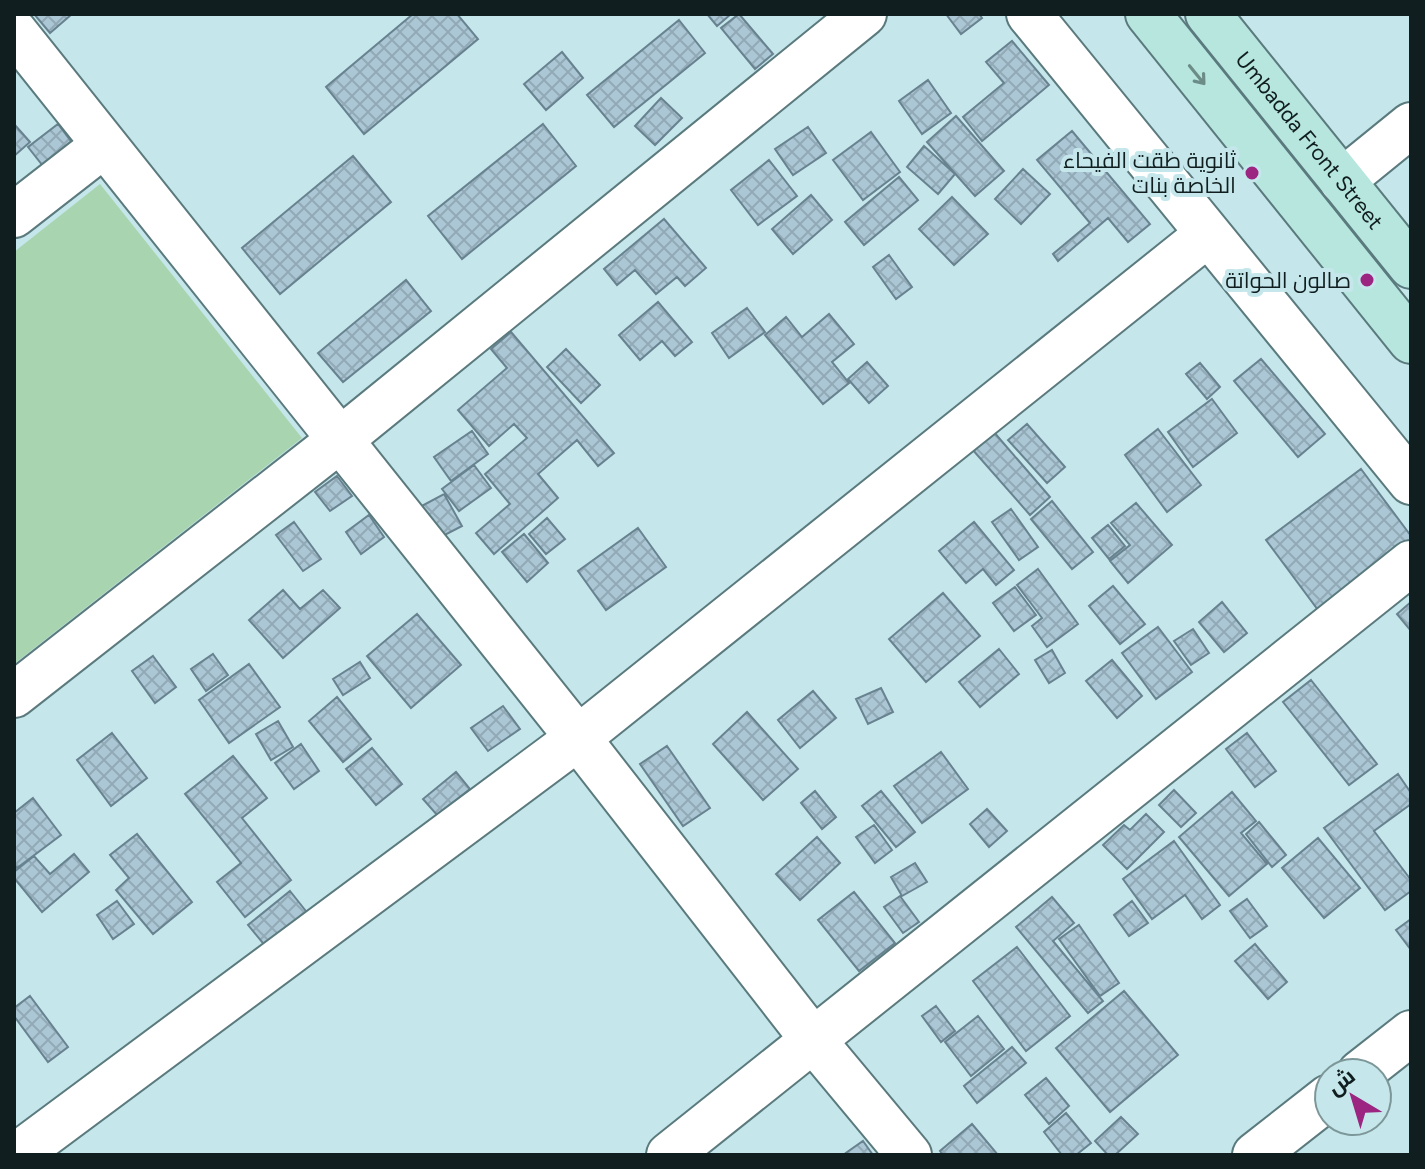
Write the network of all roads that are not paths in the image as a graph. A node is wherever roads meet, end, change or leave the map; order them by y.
1 (864, 14) edge
2 (1029, 14) edge
3 (1148, 14) edge
4 (1208, 14) edge
5 (14, 31) edge
6 (1411, 125) edge
7 (104, 145) junction
8 (1342, 181) junction
9 (14, 215) edge
10 (1208, 234) junction
11 (1411, 266) edge
12 (1411, 341) edge
13 (341, 439) junction
14 (1411, 482) edge
15 (1411, 563) edge
16 (14, 695) edge
17 (578, 738) junction
18 (1411, 1033) edge
19 (814, 1041) junction
20 (1380, 1057) edge
21 (1313, 1110) edge
22 (17, 1155) edge
23 (669, 1155) edge
24 (909, 1155) edge
25 (1255, 1155) edge

1 - 13 street
2 - 10 street
3 -> 12 main road, Umbadda Front Street
4 - 8 main road, Umbadda Front Street
5 - 7 street
6 - 8 street
7 - 9 street
7 - 13 street
8 - 11 main road, Umbadda Front Street
10 - 14 street
10 - 17 street
13 - 16 street
13 - 17 street
15 - 19 street
17 - 19 street
17 - 22 street
18 - 20 street
19 - 23 street
19 - 24 street
21 - 25 street

